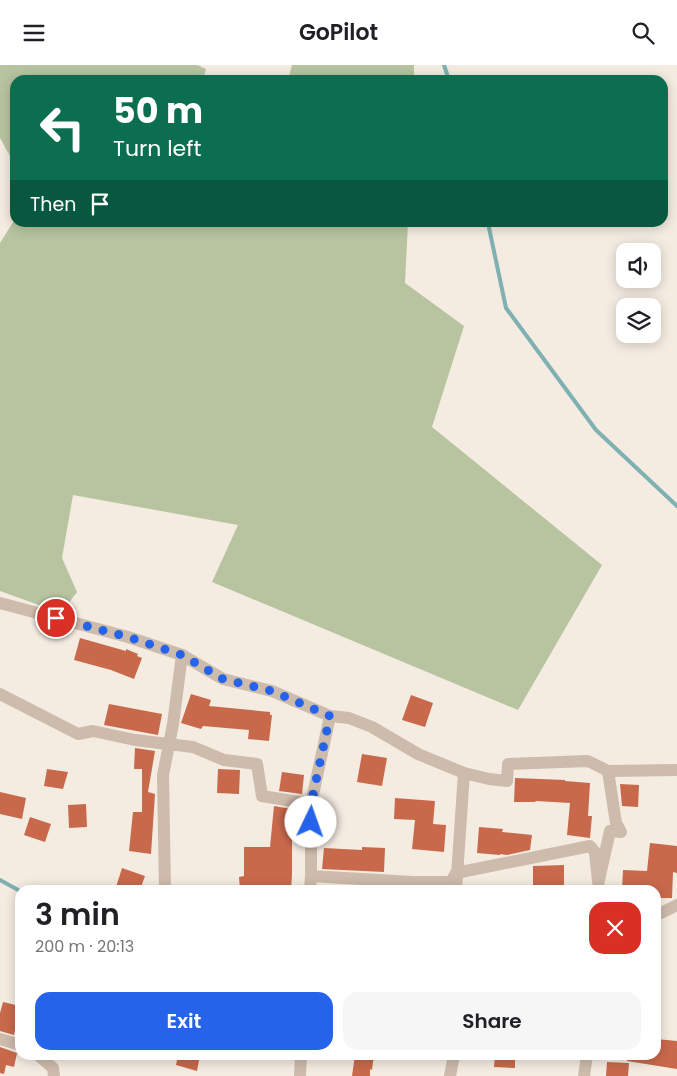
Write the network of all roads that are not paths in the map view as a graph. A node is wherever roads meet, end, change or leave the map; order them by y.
1 (0, 603) edge
2 (182, 655) junction
3 (0, 694) edge
4 (330, 716) junction
5 (168, 744) junction
6 (677, 770) edge
7 (608, 771) junction
8 (464, 773) junction
9 (311, 804) junction
10 (456, 873) junction
11 (311, 876) junction
12 (164, 885) edge
13 (310, 885) edge
14 (456, 885) edge
15 (599, 885) edge
16 (677, 905) edge
17 (661, 913) edge
18 (0, 1039) edge
19 (15, 1044) edge
20 (45, 1060) edge
21 (301, 1060) edge
22 (453, 1060) edge
23 (586, 1060) edge
24 (54, 1076) edge
25 (300, 1076) edge
26 (450, 1076) edge
27 (584, 1076) edge

1 - 2 street
2 - 4 street
2 - 5 street
3 - 5 street
4 - 8 street
4 - 9 street
5 - 9 street
5 - 12 street
6 - 7 street
7 - 8 street
7 - 15 street
8 - 10 street
9 - 11 street
10 - 11 street
10 - 14 street
10 - 15 street
11 - 13 street
16 - 17 street
18 - 19 street
20 - 24 street
21 - 25 street
22 - 26 street
23 - 27 street

